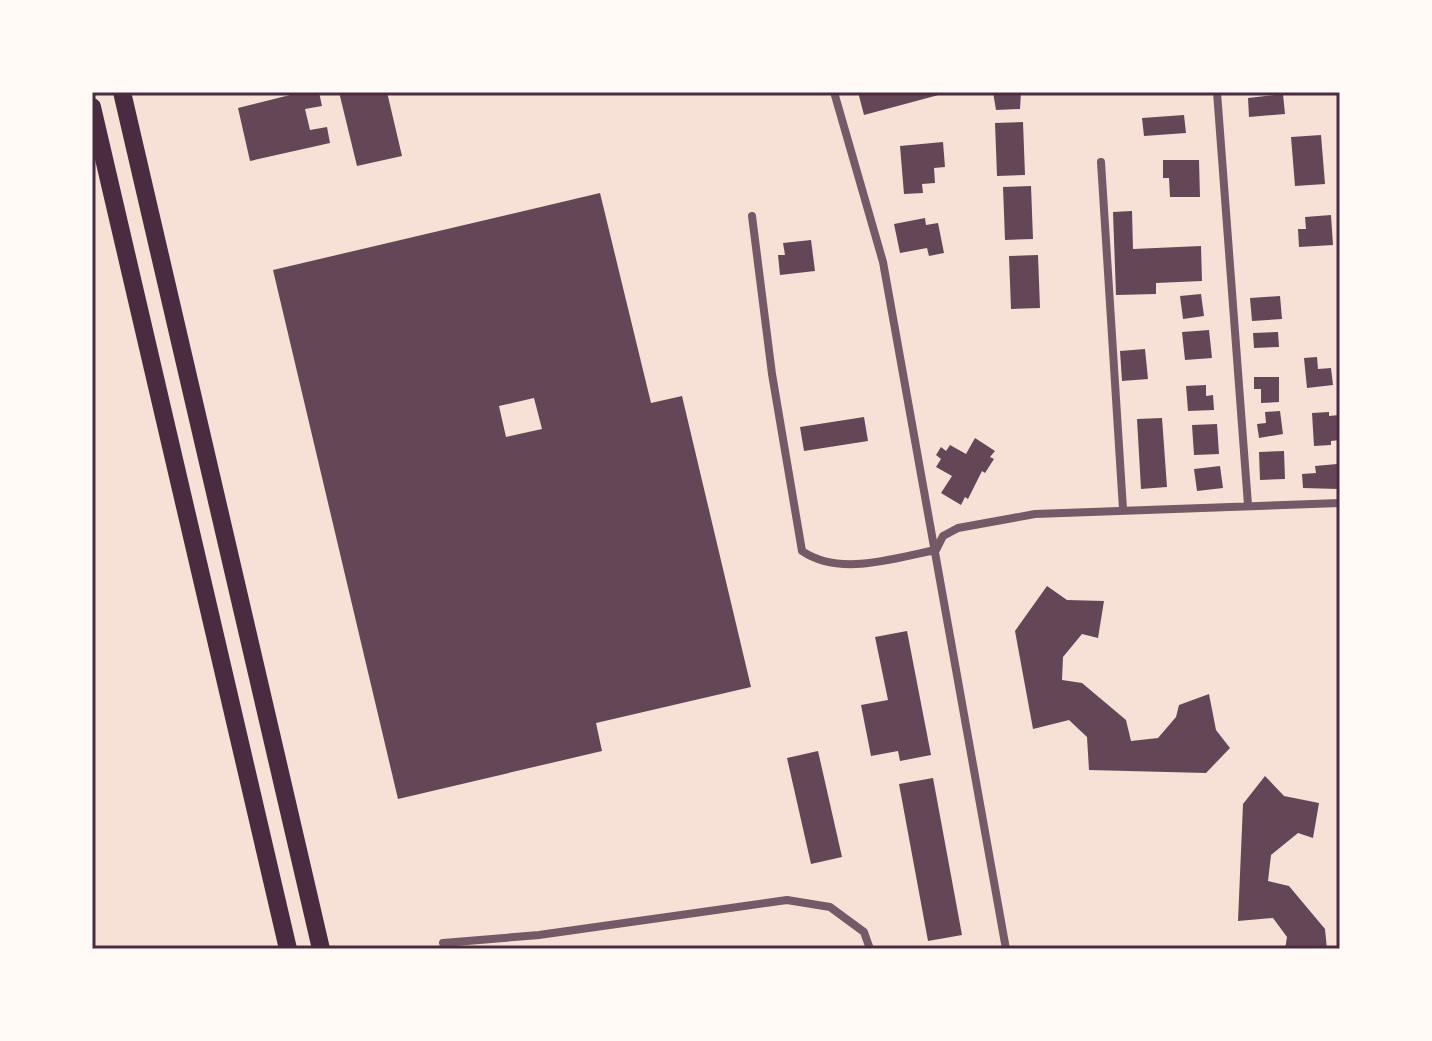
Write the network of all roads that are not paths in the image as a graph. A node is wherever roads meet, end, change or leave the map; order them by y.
1 (122, 92) edge
2 (834, 92) edge
3 (1217, 92) edge
4 (92, 107) edge
5 (1101, 162) dead end
6 (752, 216) dead end
7 (1340, 503) edge
8 (1248, 505) junction
9 (1123, 509) junction
10 (936, 550) junction
11 (443, 943) dead end
12 (288, 949) edge
13 (321, 949) edge
14 (870, 949) edge
15 (1006, 949) edge

1 - 13 highway
2 - 10 street
3 - 8 street
4 - 12 highway
5 - 9 street
6 - 10 street
7 - 8 street
8 - 9 street
9 - 10 street
10 - 15 street
11 - 14 street

